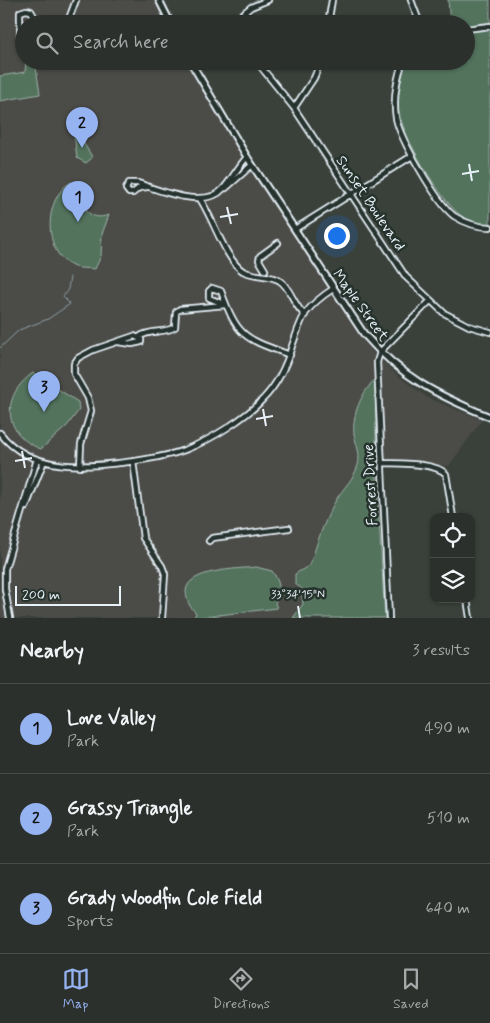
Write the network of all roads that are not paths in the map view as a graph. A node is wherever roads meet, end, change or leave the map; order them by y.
1 (76, 0) edge
2 (159, 0) edge
3 (268, 0) edge
4 (332, 0) edge
5 (412, 0) edge
6 (20, 15) edge
7 (33, 15) edge
8 (70, 15) edge
9 (166, 15) edge
10 (241, 15) edge
11 (330, 15) edge
12 (417, 15) edge
13 (490, 26) edge
14 (475, 28) edge
15 (195, 70) edge
16 (263, 70) edge
17 (317, 70) edge
18 (402, 70) edge
19 (294, 108) junction
20 (412, 156) junction
21 (247, 158) junction
22 (252, 165) junction
23 (147, 187) dead end
24 (223, 190) junction
25 (350, 194) junction
26 (200, 199) junction
27 (490, 228) edge
28 (295, 230) junction
29 (278, 243) dead end
30 (265, 270) dead end
31 (333, 289) junction
32 (430, 301) junction
33 (305, 315) junction
34 (490, 332) edge
35 (139, 337) junction
36 (118, 342) junction
37 (380, 352) junction
38 (290, 355) junction
39 (490, 417) edge
40 (0, 433) edge
41 (38, 459) junction
42 (44, 461) junction
43 (133, 461) junction
44 (381, 463) junction
45 (80, 467) junction
46 (23, 513) junction
47 (452, 513) edge
48 (289, 528) dead end
49 (209, 541) dead end
50 (468, 603) edge
51 (10, 618) edge
52 (162, 618) edge
53 (389, 618) edge
54 (470, 618) edge

1 - 8 street
2 - 9 main road
3 - 10 street
4 - 11 street
5 - 12 street
6 - 7 street
13 - 14 street
15 - 21 main road, Maple Street
16 - 19 street, Sunset Boulevard
17 - 19 street
18 - 20 street
19 - 25 street, Sunset Boulevard
20 - 25 street
20 - 27 street
21 - 22 main road, Maple Street
21 - 24 street
22 - 24 street
22 - 28 main road, Maple Street
23 - 26 street
24 - 26 street
25 - 28 street
25 - 32 street, Sunset Boulevard
26 - 33 street
28 - 31 main road, Maple Street
29 - 30 street
31 - 33 street
31 - 37 main road, Maple Street
32 - 34 street, Sunset Boulevard
32 - 37 street
33 - 38 street
35 - 36 street
35 - 36 street
35 - 38 street
36 - 45 street
37 - 39 main road, Maple Street
37 - 44 street, Forrest Drive
38 - 43 street
40 - 41 street
41 - 42 street
41 - 46 street
42 - 45 street
42 - 46 street
43 - 45 street
43 - 52 street
44 - 47 street
44 - 53 street, Forrest Drive
46 - 51 street
48 - 49 street
50 - 54 street

